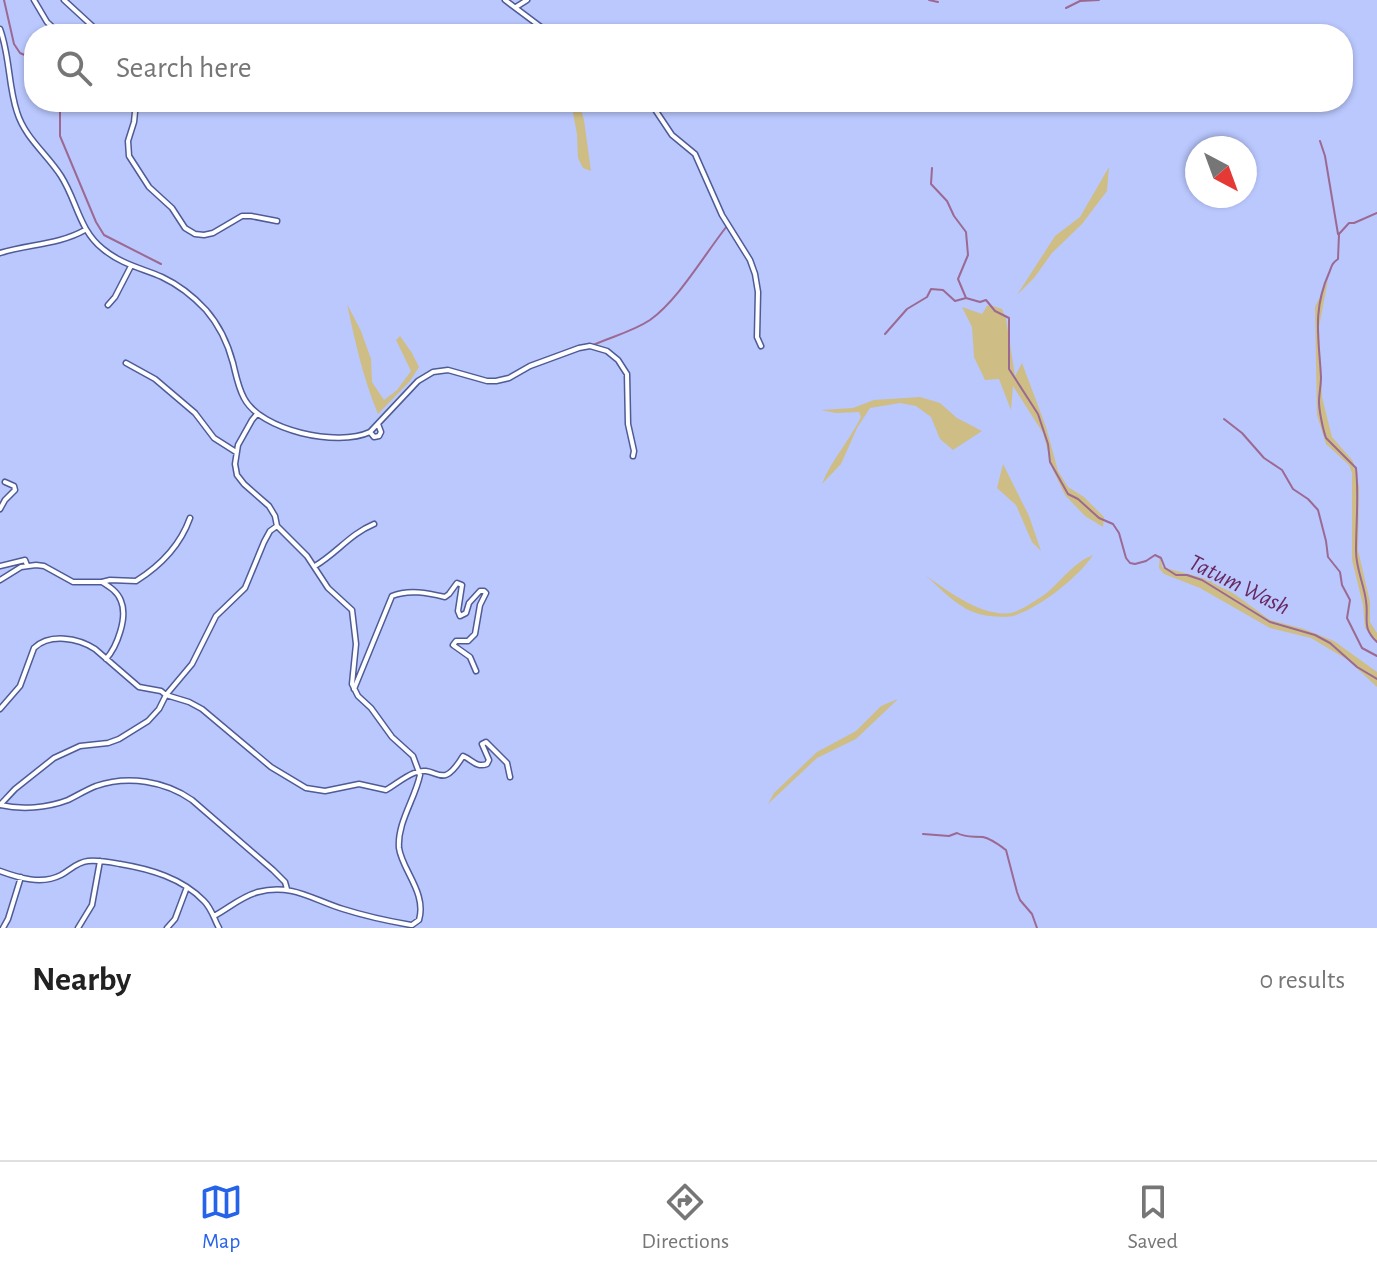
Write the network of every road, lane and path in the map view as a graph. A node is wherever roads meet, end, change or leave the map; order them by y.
1 (34, 0) edge
2 (64, 0) edge
3 (505, 0) edge
4 (527, 0) edge
5 (516, 7) junction
6 (49, 24) edge
7 (90, 24) edge
8 (539, 24) edge
9 (0, 29) edge
10 (135, 112) edge
11 (657, 112) edge
12 (277, 221) dead end
13 (85, 230) junction
14 (0, 253) edge
15 (131, 266) junction
16 (108, 305) dead end
17 (761, 346) dead end
18 (126, 363) dead end
19 (257, 414) junction
20 (378, 424) junction
21 (370, 432) junction
22 (236, 452) junction
23 (633, 456) dead end
24 (5, 482) dead end
25 (0, 509) edge
26 (190, 518) dead end
27 (374, 524) dead end
28 (277, 526) junction
29 (27, 565) junction
30 (0, 566) edge
31 (314, 566) junction
32 (0, 580) edge
33 (102, 582) junction
34 (105, 659) junction
35 (476, 671) dead end
36 (354, 689) junction
37 (166, 695) junction
38 (0, 709) edge
39 (419, 771) junction
40 (510, 777) dead end
41 (0, 805) edge
42 (100, 861) junction
43 (0, 871) edge
44 (21, 877) junction
45 (187, 887) junction
46 (287, 889) junction
47 (214, 916) junction
48 (412, 926) edge
49 (3, 928) edge
50 (78, 928) edge
51 (167, 928) edge
52 (219, 928) edge

1 - 6 street
2 - 7 street
3 - 5 street
4 - 5 street
5 - 8 street
9 - 13 street
10 - 12 street
11 - 17 street
13 - 14 street
13 - 15 street
15 - 16 street
15 - 19 street
18 - 22 street
19 - 21 street
19 - 22 street
20 - 21 street
20 - 21 street
20 - 23 street
22 - 28 street
24 - 25 street
26 - 33 street
27 - 31 street
28 - 31 street
28 - 37 street
29 - 30 street
29 - 32 street
29 - 33 street
31 - 36 street
33 - 34 street
34 - 37 street
34 - 38 street
35 - 36 street
36 - 39 street
37 - 39 street
37 - 41 street
39 - 40 street
39 - 48 street
41 - 46 street
42 - 44 street
42 - 45 street
42 - 50 street
43 - 44 street
44 - 49 street
45 - 47 street
45 - 51 street
46 - 47 street
46 - 48 street
47 - 52 street

